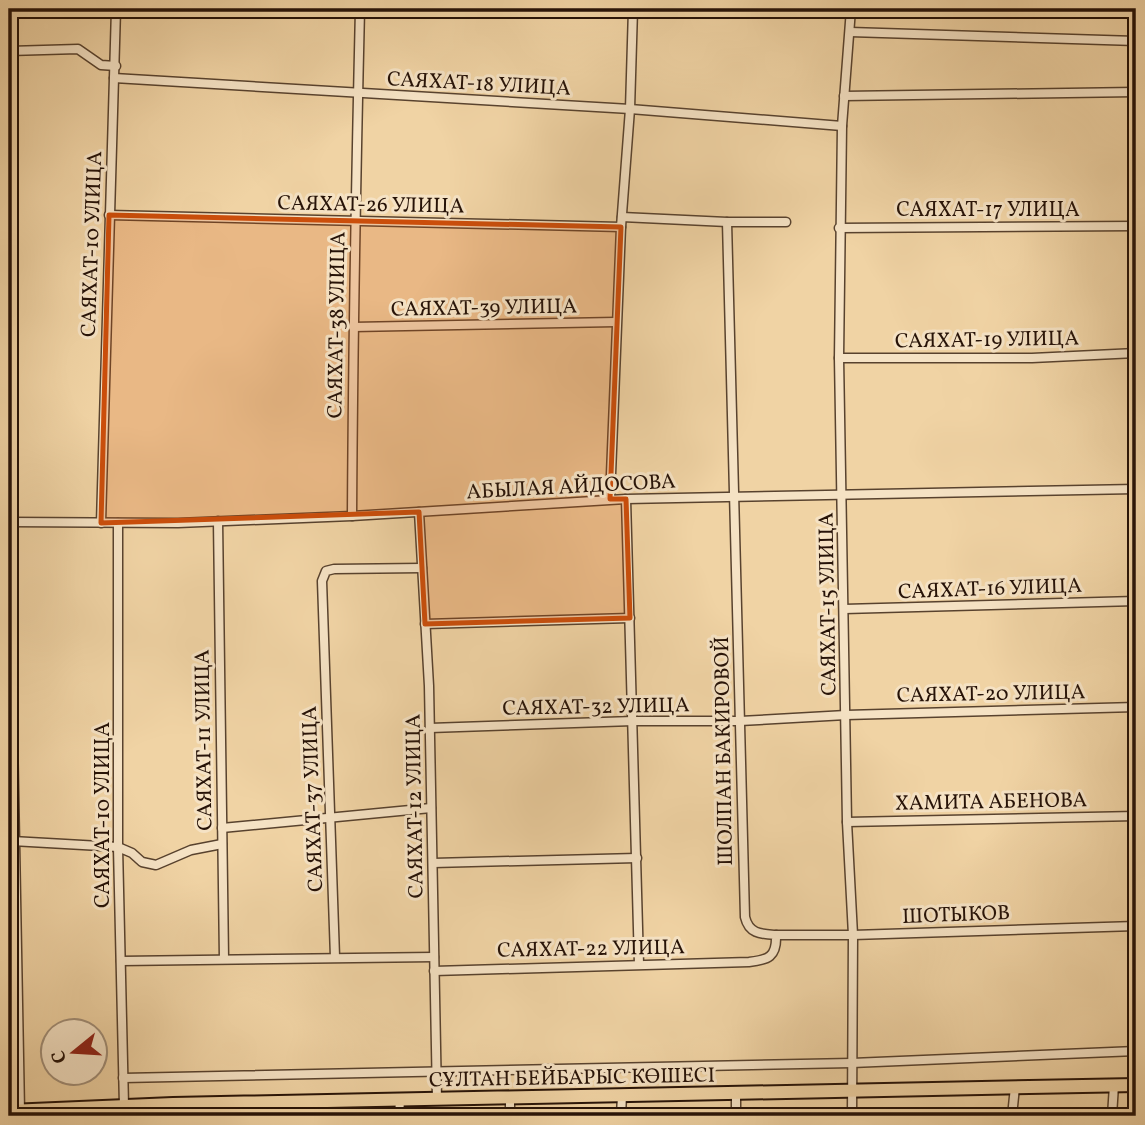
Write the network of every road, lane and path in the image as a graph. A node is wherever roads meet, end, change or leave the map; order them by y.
1 (116, 9) edge
2 (360, 9) edge
3 (633, 9) edge
4 (851, 9) edge
5 (850, 32) junction
6 (1136, 41) edge
7 (9, 51) edge
8 (116, 66) junction
9 (114, 78) junction
10 (1136, 92) edge
11 (358, 93) junction
12 (844, 96) junction
13 (630, 109) junction
14 (842, 126) junction
15 (109, 215) junction
16 (622, 216) junction
17 (354, 221) junction
18 (727, 222) junction
19 (786, 222) dead end
20 (1136, 226) edge
21 (621, 227) junction
22 (839, 228) junction
23 (616, 322) junction
24 (353, 327) junction
25 (1136, 353) edge
26 (839, 358) junction
27 (1136, 489) edge
28 (842, 493) junction
29 (734, 497) junction
30 (610, 499) junction
31 (626, 499) junction
32 (419, 512) junction
33 (352, 516) junction
34 (218, 521) junction
35 (9, 522) edge
36 (101, 523) junction
37 (118, 523) junction
38 (422, 568) junction
39 (1136, 601) edge
40 (844, 609) junction
41 (630, 618) junction
42 (425, 624) junction
43 (1136, 707) edge
44 (846, 715) junction
45 (740, 720) junction
46 (633, 721) junction
47 (430, 728) junction
48 (432, 808) junction
49 (1136, 816) edge
50 (330, 818) junction
51 (847, 822) junction
52 (222, 828) junction
53 (11, 841) edge
54 (222, 844) junction
55 (118, 847) junction
56 (637, 858) junction
57 (433, 863) junction
58 (1136, 926) edge
59 (776, 935) junction
60 (853, 935) junction
61 (335, 957) junction
62 (434, 957) junction
63 (223, 958) junction
64 (121, 961) junction
65 (639, 964) junction
66 (434, 971) junction
67 (1136, 1051) edge
68 (852, 1063) junction
69 (436, 1072) junction
70 (124, 1078) junction
71 (1114, 1085) junction
72 (1136, 1085) edge
73 (1014, 1087) junction
74 (852, 1090) junction
75 (736, 1093) junction
76 (622, 1095) junction
77 (510, 1097) junction
78 (437, 1099) junction
79 (400, 1100) junction
80 (290, 1102) junction
81 (124, 1106) junction
82 (162, 1110) edge
83 (14, 1111) edge
84 (289, 1116) edge
85 (399, 1116) edge
86 (510, 1116) edge
87 (621, 1116) edge
88 (736, 1116) edge
89 (852, 1116) edge
90 (1012, 1116) edge
91 (1112, 1116) edge

1 - 8 street, САЯХАТ-10 УЛИЦА
2 - 11 street, САЯХАТ-38 УЛИЦА
3 - 13 street
4 - 5 street, САЯХАТ-15 УЛИЦА
5 - 6 street
5 - 12 street, САЯХАТ-15 УЛИЦА
7 - 8 street
8 - 9 street, САЯХАТ-10 УЛИЦА
9 - 11 street, САЯХАТ-18 УЛИЦА
9 - 15 street, САЯХАТ-10 УЛИЦА
10 - 12 street
11 - 13 street, САЯХАТ-18 УЛИЦА
11 - 17 street, САЯХАТ-38 УЛИЦА
12 - 14 street, САЯХАТ-15 УЛИЦА
13 - 14 street, САЯХАТ-18 УЛИЦА
13 - 16 street
14 - 22 street, САЯХАТ-15 УЛИЦА
15 - 17 street, САЯХАТ-26 УЛИЦА
15 - 36 street, САЯХАТ-10 УЛИЦА
16 - 18 street
16 - 21 street
17 - 21 street, САЯХАТ-26 УЛИЦА
17 - 24 street, САЯХАТ-38 УЛИЦА
18 - 19 street
18 - 29 street, ШОЛПАН БАКИРОВОЙ
20 - 22 street, САЯХАТ-17 УЛИЦА
21 - 23 street
22 - 26 street, САЯХАТ-15 УЛИЦА
23 - 24 street, САЯХАТ-39 УЛИЦА
23 - 30 street
24 - 33 street, САЯХАТ-38 УЛИЦА
25 - 26 street, САЯХАТ-19 УЛИЦА
26 - 28 street, САЯХАТ-15 УЛИЦА
27 - 28 street, АБЫЛАЯ АЙДОСОВА
28 - 29 street, АБЫЛАЯ АЙДОСОВА
28 - 40 street, САЯХАТ-15 УЛИЦА
29 - 31 street, АБЫЛАЯ АЙДОСОВА
29 - 45 street, ШОЛПАН БАКИРОВОЙ
30 - 31 street, АБЫЛАЯ АЙДОСОВА
30 - 32 street, АБЫЛАЯ АЙДОСОВА
31 - 41 street
32 - 33 street, АБЫЛАЯ АЙДОСОВА
32 - 38 street, САЯХАТ-12 УЛИЦА
33 - 34 street, АБЫЛАЯ АЙДОСОВА
34 - 37 street, АБЫЛАЯ АЙДОСОВА
34 - 52 street, САЯХАТ-11 УЛИЦА
35 - 36 street, АБЫЛАЯ АЙДОСОВА
35 - 53 street
36 - 37 street, АБЫЛАЯ АЙДОСОВА
37 - 55 street, САЯХАТ-10 УЛИЦА
38 - 42 street, САЯХАТ-12 УЛИЦА
38 - 50 street, САЯХАТ-37 УЛИЦА
39 - 40 street, САЯХАТ-16 УЛИЦА
40 - 44 street, САЯХАТ-15 УЛИЦА
41 - 42 street
41 - 46 street
42 - 47 street, САЯХАТ-12 УЛИЦА
43 - 44 street, САЯХАТ-20 УЛИЦА
44 - 45 street, САЯХАТ-32 УЛИЦА
44 - 51 street, САЯХАТ-15 УЛИЦА
45 - 46 street, САЯХАТ-32 УЛИЦА
45 - 59 street, ШОЛПАН БАКИРОВОЙ
46 - 47 street, САЯХАТ-32 УЛИЦА
46 - 56 street
47 - 48 street, САЯХАТ-12 УЛИЦА
48 - 50 street
48 - 57 street, САЯХАТ-12 УЛИЦА
49 - 51 street, ХАМИТА АБЕНОВА
50 - 52 street
50 - 61 street, САЯХАТ-37 УЛИЦА
51 - 60 street, САЯХАТ-15 УЛИЦА
52 - 54 street, САЯХАТ-11 УЛИЦА
53 - 55 street
53 - 83 street
54 - 55 street
54 - 63 street, САЯХАТ-11 УЛИЦА
55 - 64 street, САЯХАТ-10 УЛИЦА
56 - 57 street
56 - 65 street
57 - 62 street, САЯХАТ-12 УЛИЦА
58 - 60 street, ШОТЫКОВ
59 - 60 street, ШОТЫКОВ
59 - 65 street, САЯХАТ-22 УЛИЦА
60 - 68 street, САЯХАТ-15 УЛИЦА
61 - 62 street
61 - 63 street
62 - 66 street, САЯХАТ-12 УЛИЦА
63 - 64 street
64 - 70 street, САЯХАТ-10 УЛИЦА
65 - 66 street, САЯХАТ-22 УЛИЦА
66 - 69 street, САЯХАТ-12 УЛИЦА
67 - 68 street
68 - 69 street
68 - 74 street, САЯХАТ-15 УЛИЦА
69 - 70 street
69 - 78 street, САЯХАТ-12 УЛИЦА
70 - 81 street, САЯХАТ-10 УЛИЦА
71 - 72 main road, СҰЛТАН БЕЙБАРЫС КӨШЕСІ
71 - 73 main road, СҰЛТАН БЕЙБАРЫС КӨШЕСІ
71 - 91 street
73 - 74 main road, СҰЛТАН БЕЙБАРЫС КӨШЕСІ
73 - 90 street
74 - 75 main road, СҰЛТАН БЕЙБАРЫС КӨШЕСІ
74 - 89 street, САЯХАТ-15 УЛИЦА
75 - 76 main road, СҰЛТАН БЕЙБАРЫС КӨШЕСІ
75 - 88 street
76 - 77 main road, СҰЛТАН БЕЙБАРЫС КӨШЕСІ
76 - 87 street
77 - 78 main road, СҰЛТАН БЕЙБАРЫС КӨШЕСІ
77 - 86 street
78 - 79 main road, СҰЛТАН БЕЙБАРЫС КӨШЕСІ
79 - 80 main road, СҰЛТАН БЕЙБАРЫС КӨШЕСІ
79 - 85 street
80 - 82 main road, СҰЛТАН БЕЙБАРЫС КӨШЕСІ
80 - 84 street
81 - 82 main road, СҰЛТАН БЕЙБАРЫС КӨШЕСІ
81 - 83 main road, СҰЛТАН БЕЙБАРЫС КӨШЕСІ

